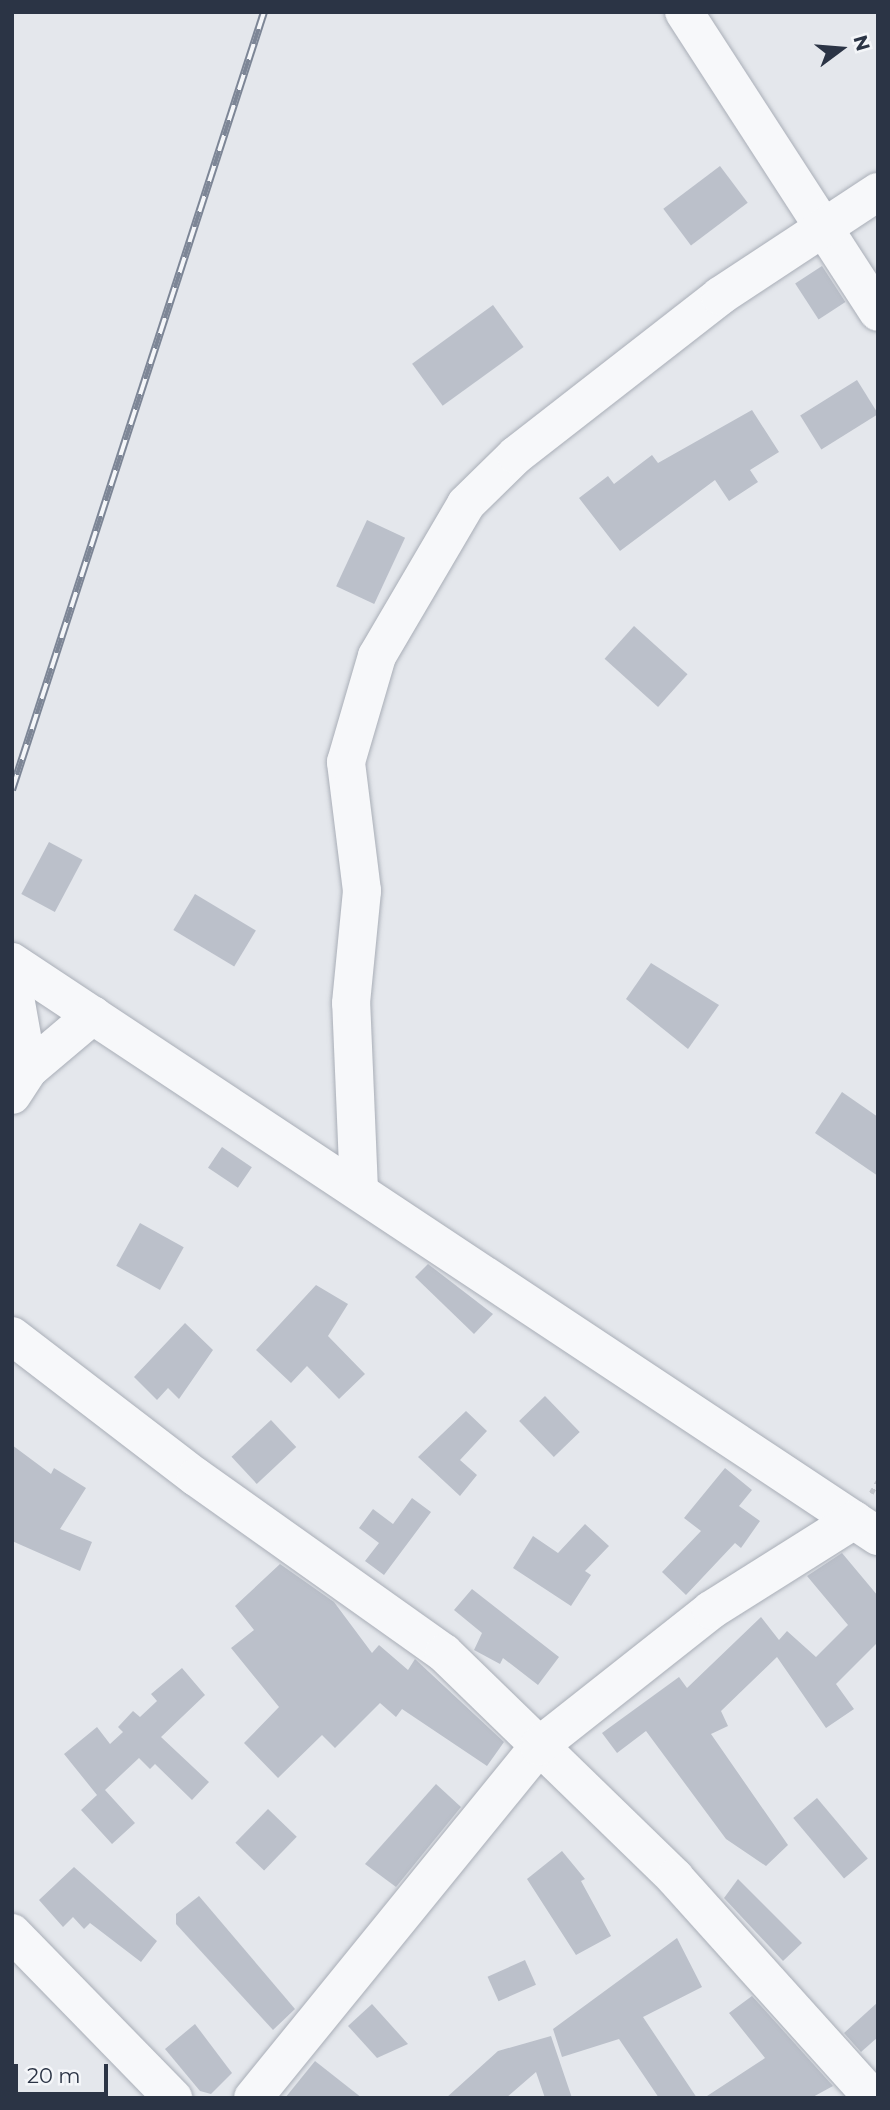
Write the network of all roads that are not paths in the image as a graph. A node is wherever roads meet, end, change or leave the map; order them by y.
1 (684, 12) edge
2 (878, 192) edge
3 (821, 225) junction
4 (878, 312) edge
5 (12, 962) edge
6 (12, 980) edge
7 (93, 1015) junction
8 (20, 1083) edge
9 (359, 1190) junction
10 (12, 1336) edge
11 (866, 1528) edge
12 (539, 1746) junction
13 (12, 1933) edge
14 (173, 2098) edge
15 (253, 2098) edge
16 (873, 2098) edge

1 - 3 street
2 - 3 street
3 - 4 street
3 - 9 street
5 - 7 street
6 - 8 street
7 - 8 street
7 - 9 street
9 - 11 street
10 - 12 street
11 - 12 street
12 - 15 street
12 - 16 street
13 - 14 street

